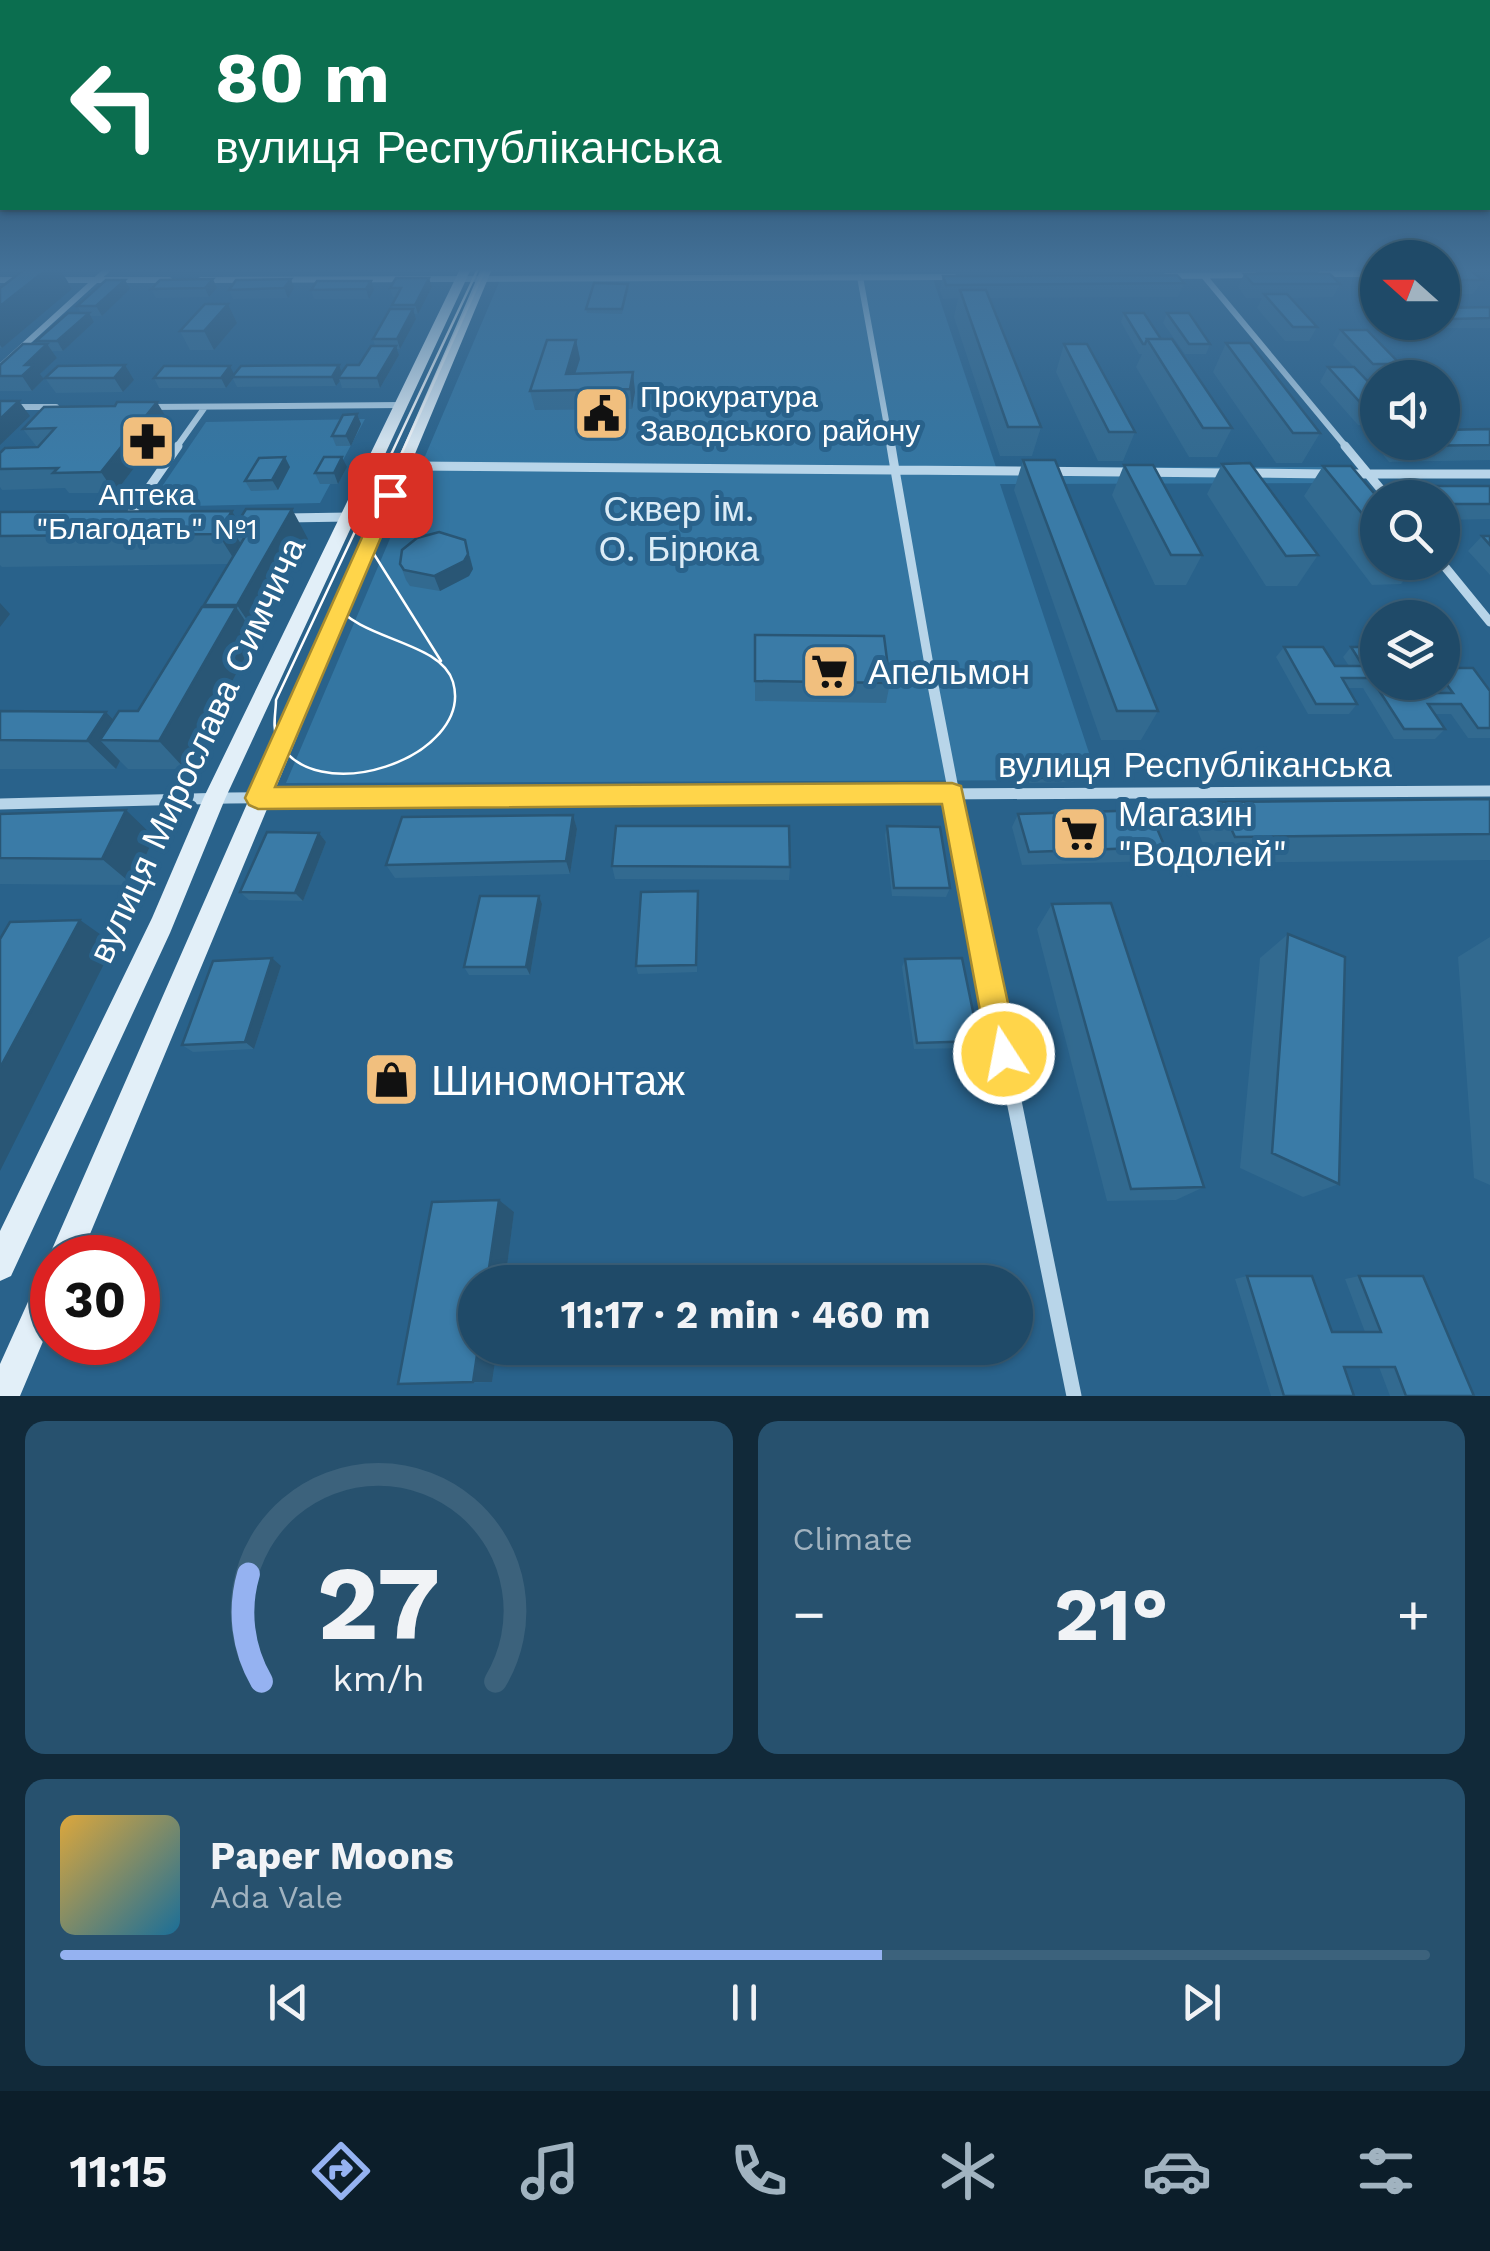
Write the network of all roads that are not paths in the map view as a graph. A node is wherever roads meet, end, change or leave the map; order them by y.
1 (36, 334) edge
2 (441, 334) edge
3 (449, 334) edge
4 (870, 334) edge
5 (1252, 334) edge
6 (0, 366) edge
7 (402, 405) junction
8 (0, 407) edge
9 (67, 407) edge
10 (146, 407) edge
11 (205, 407) junction
12 (413, 466) dead end
13 (894, 470) junction
14 (1369, 474) junction
15 (1490, 474) edge
16 (1374, 480) edge
17 (348, 517) junction
18 (274, 518) edge
19 (126, 520) junction
20 (145, 520) edge
21 (108, 521) edge
22 (1456, 580) edge
23 (1490, 622) edge
24 (1490, 791) edge
25 (952, 793) junction
26 (258, 798) junction
27 (214, 799) junction
28 (0, 804) edge
29 (74, 1235) edge
30 (0, 1265) edge
31 (30, 1334) edge
32 (3, 1396) edge
33 (1074, 1396) edge

1 - 6 street
2 - 7 street, вулиця Мирослава Симчича
3 - 26 street, вулиця Мирослава Симчича
4 - 13 street
5 - 14 street
7 - 11 street
7 - 17 street, вулиця Мирослава Симчича
8 - 9 street
10 - 11 street
11 - 19 street
12 - 13 street
13 - 14 street
13 - 25 street
14 - 15 street
14 - 16 street
17 - 18 street
17 - 27 street, вулиця Мирослава Симчича
19 - 20 street
19 - 21 street
22 - 23 street
24 - 25 street, вулиця Республіканська
25 - 26 street, вулиця Республіканська
25 - 33 street
26 - 27 street, вулиця Республіканська
26 - 29 street, вулиця Мирослава Симчича
27 - 28 street, вулиця Республіканська
27 - 30 street, вулиця Мирослава Симчича
31 - 32 street

